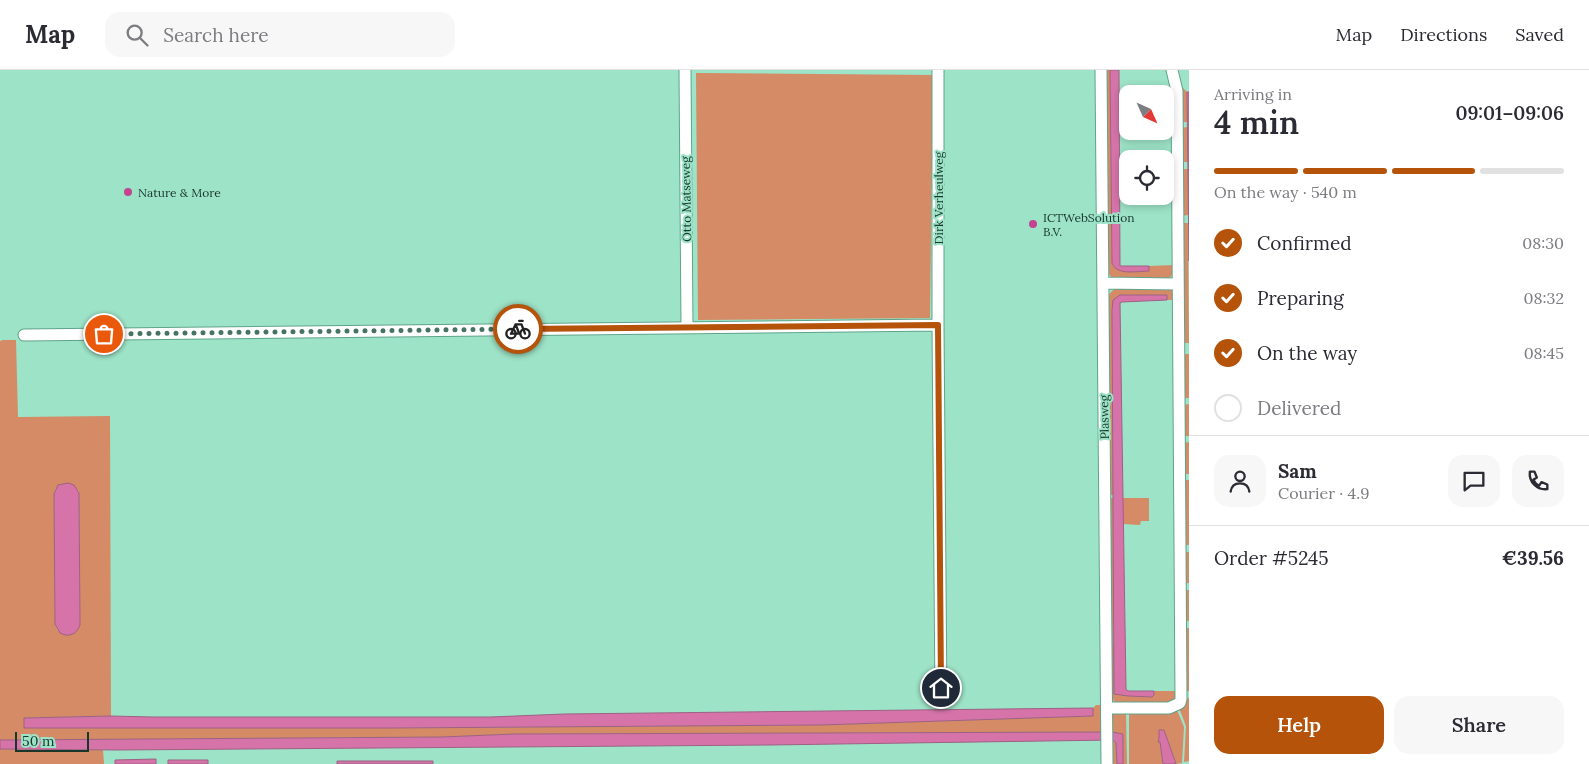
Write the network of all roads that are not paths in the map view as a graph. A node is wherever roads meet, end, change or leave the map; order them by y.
1 (685, 70) edge
2 (938, 70) edge
3 (1101, 70) edge
4 (1172, 70) edge
5 (1103, 283) junction
6 (1178, 284) junction
7 (938, 325) junction
8 (687, 327) junction
9 (24, 335) dead end
10 (941, 702) dead end
11 (1107, 708) junction
12 (1107, 764) edge

1 - 8 street, Otto Matseweg
2 - 7 street, Dirk Verheulweg
3 - 5 street, Plasweg
4 - 6 street
5 - 6 street
5 - 11 street, Plasweg
6 - 11 street
7 - 8 street
7 - 10 street, Dirk Verheulweg
8 - 9 street
11 - 12 street, Plasweg

